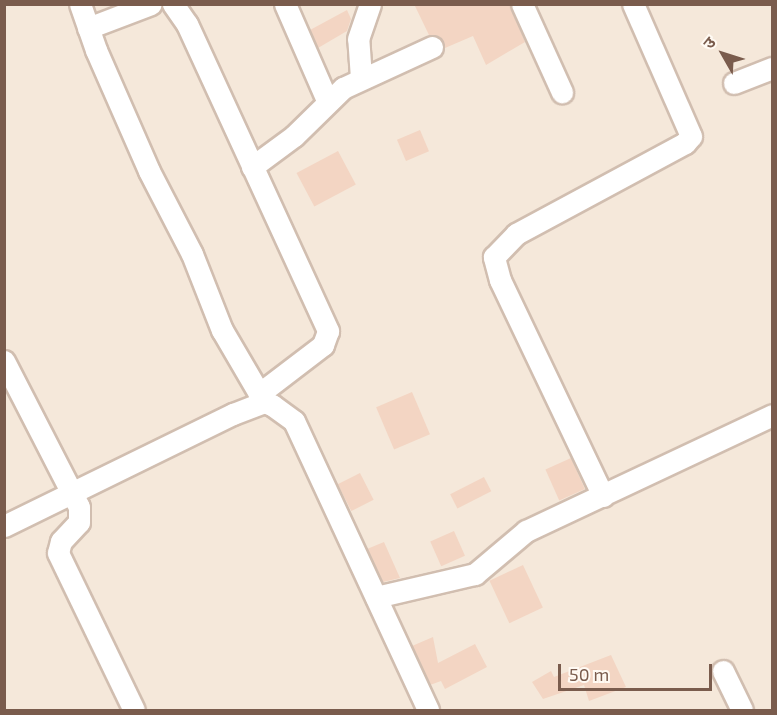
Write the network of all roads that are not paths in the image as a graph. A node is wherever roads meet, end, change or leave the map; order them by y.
1 (80, 4) edge
2 (151, 4) edge
3 (173, 4) edge
4 (285, 4) edge
5 (370, 4) edge
6 (522, 4) edge
7 (633, 4) edge
8 (88, 28) junction
9 (432, 47) dead end
10 (772, 68) edge
11 (361, 78) junction
12 (734, 83) dead end
13 (562, 92) dead end
14 (327, 100) junction
15 (252, 167) junction
16 (4, 361) edge
17 (262, 398) junction
18 (772, 415) edge
19 (72, 493) junction
20 (603, 496) junction
21 (4, 526) edge
22 (376, 597) junction
23 (723, 671) dead end
24 (134, 711) edge
25 (428, 711) edge
26 (742, 711) edge

1 - 8 street
2 - 8 street
3 - 15 street
4 - 14 street
5 - 11 street
6 - 13 street
7 - 20 street
8 - 17 street
9 - 11 street
10 - 12 street
11 - 14 street
14 - 15 street
15 - 17 street
16 - 19 street
17 - 19 street
17 - 22 street
18 - 20 street
19 - 21 street
19 - 24 street
20 - 22 street
22 - 25 street
23 - 26 street

